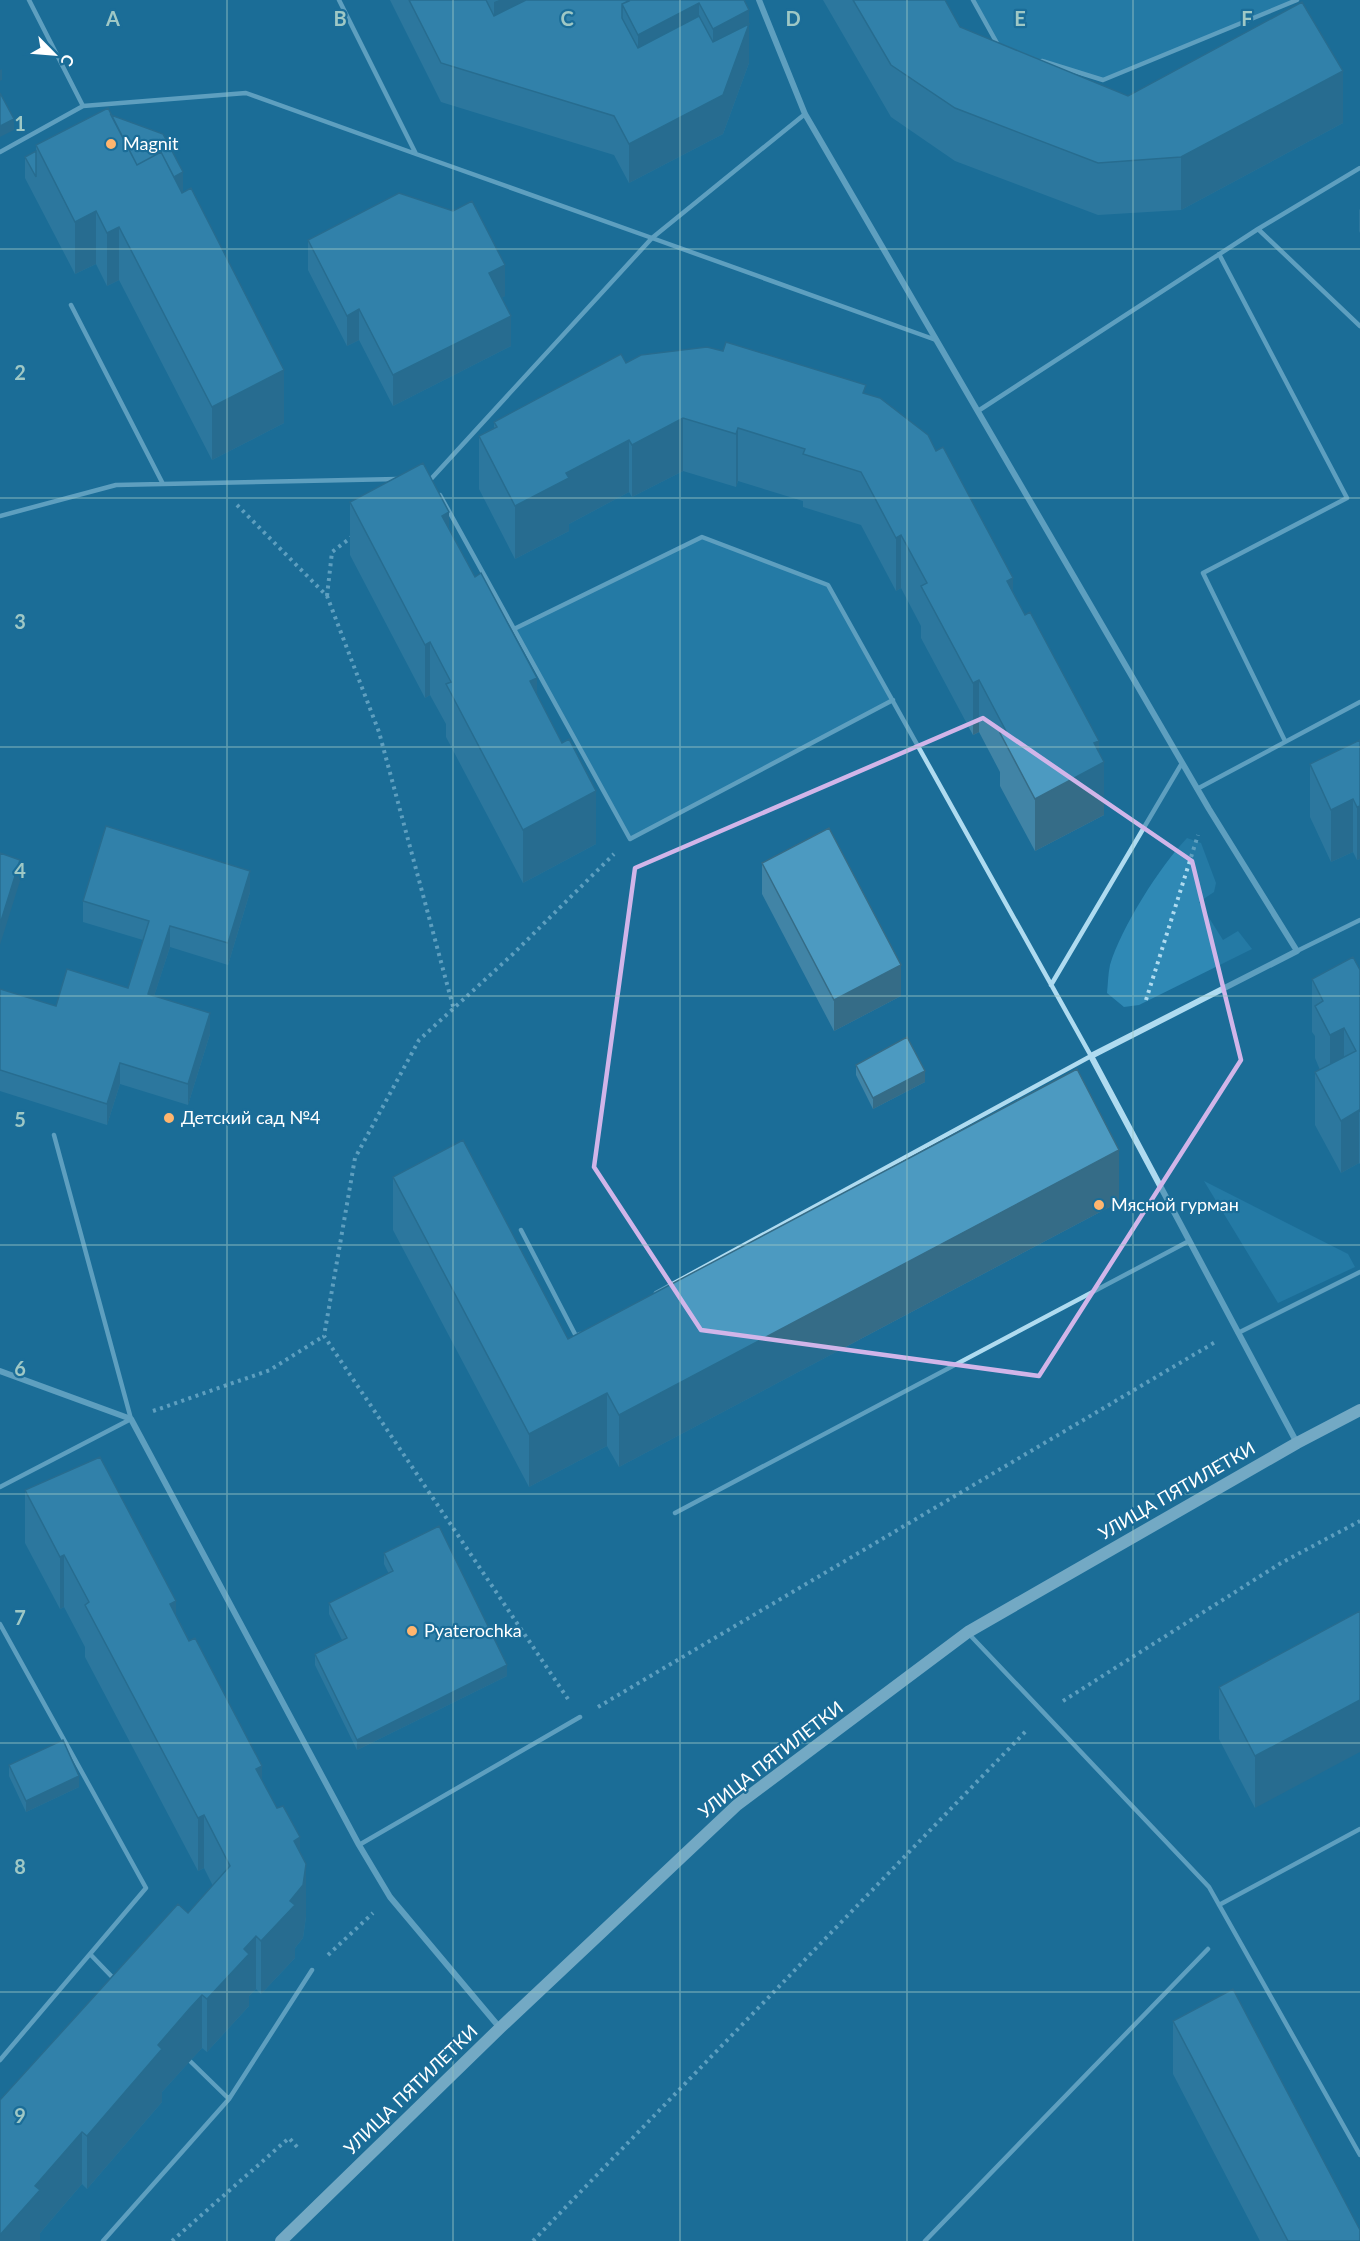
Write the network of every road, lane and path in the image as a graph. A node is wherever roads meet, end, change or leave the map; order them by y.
1 (29, 0) edge
2 (339, 0) edge
3 (759, 0) edge
4 (973, 0) edge
5 (1297, 0) edge
6 (999, 47) edge
7 (1041, 60) edge
8 (83, 106) junction
9 (805, 114) junction
10 (0, 152) edge
11 (417, 154) junction
12 (1360, 168) edge
13 (1258, 229) junction
14 (652, 238) junction
15 (1219, 254) junction
16 (71, 305) dead end
17 (1360, 326) edge
18 (936, 340) junction
19 (978, 411) junction
20 (407, 479) edge
21 (419, 479) edge
22 (431, 479) junction
23 (216, 483) junction
24 (163, 484) junction
25 (0, 516) edge
26 (359, 532) edge
27 (327, 596) junction
28 (514, 629) junction
29 (892, 700) junction
30 (1360, 702) edge
31 (1285, 741) junction
32 (1182, 763) junction
33 (1197, 789) junction
34 (1209, 808) junction
35 (630, 839) junction
36 (1360, 920) edge
37 (1297, 951) junction
38 (1051, 985) junction
39 (454, 1010) junction
40 (1140, 1030) junction
41 (1091, 1056) junction
42 (54, 1135) dead end
43 (521, 1230) dead end
44 (1189, 1241) junction
45 (1360, 1272) edge
46 (650, 1296) edge
47 (587, 1330) edge
48 (1238, 1333) junction
49 (324, 1335) junction
50 (0, 1371) edge
51 (1360, 1410) edge
52 (132, 1419) junction
53 (1297, 1443) junction
54 (0, 1487) edge
55 (675, 1513) dead end
56 (1360, 1521) edge
57 (0, 1624) edge
58 (968, 1632) junction
59 (1043, 1713) junction
60 (580, 1717) junction
61 (1360, 1829) edge
62 (359, 1845) junction
63 (390, 1897) junction
64 (1219, 1905) junction
65 (1208, 1950) dead end
66 (90, 1954) junction
67 (312, 1970) joint
68 (121, 1986) edge
69 (500, 2028) junction
70 (0, 2060) edge
71 (190, 2061) dead end
72 (229, 2099) junction
73 (298, 2148) dead end
74 (1360, 2155) edge
75 (103, 2241) edge
76 (172, 2241) edge
77 (281, 2241) edge
78 (534, 2241) edge
79 (925, 2241) edge

1 - 8 lane
2 - 11 lane
3 - 9 street
4 - 6 lane
5 - 7 lane
8 - 10 lane
8 - 11 lane
9 - 14 lane
9 - 18 street
11 - 14 lane
12 - 13 lane
13 - 15 lane
13 - 17 lane
14 - 18 lane
14 - 22 lane
15 - 19 lane
15 - 31 lane
16 - 24 lane
18 - 19 street
19 - 32 street
20 - 23 lane
21 - 22 lane
22 - 28 lane
23 - 24 lane
23 - 27 path
24 - 25 lane
26 - 27 path
27 - 39 path
28 - 29 lane
28 - 35 lane
29 - 35 lane
29 - 38 lane
30 - 31 lane
31 - 33 lane
32 - 33 street
32 - 38 lane
33 - 34 street
34 - 37 street
34 - 40 path
35 - 39 path
36 - 37 lane
37 - 40 street
38 - 41 lane
39 - 49 path
40 - 41 street
41 - 44 street
41 - 46 lane
42 - 52 lane
43 - 47 lane
44 - 48 street
44 - 55 lane
45 - 48 lane
48 - 53 street
48 - 60 path
49 - 52 path
49 - 60 path
50 - 52 street
51 - 53 main road, УЛИЦА ПЯТИЛЕТКИ
52 - 54 lane
52 - 62 street
53 - 58 main road, УЛИЦА ПЯТИЛЕТКИ
56 - 59 path
57 - 66 lane
58 - 59 lane
58 - 69 main road, УЛИЦА ПЯТИЛЕТКИ
59 - 64 lane
59 - 78 path
60 - 62 lane
61 - 64 lane
62 - 63 street
63 - 67 path
63 - 69 street
64 - 74 lane
65 - 79 lane
66 - 68 lane
66 - 70 lane
67 - 72 lane
69 - 77 main road, УЛИЦА ПЯТИЛЕТКИ
71 - 72 lane
72 - 75 lane
73 - 76 path

